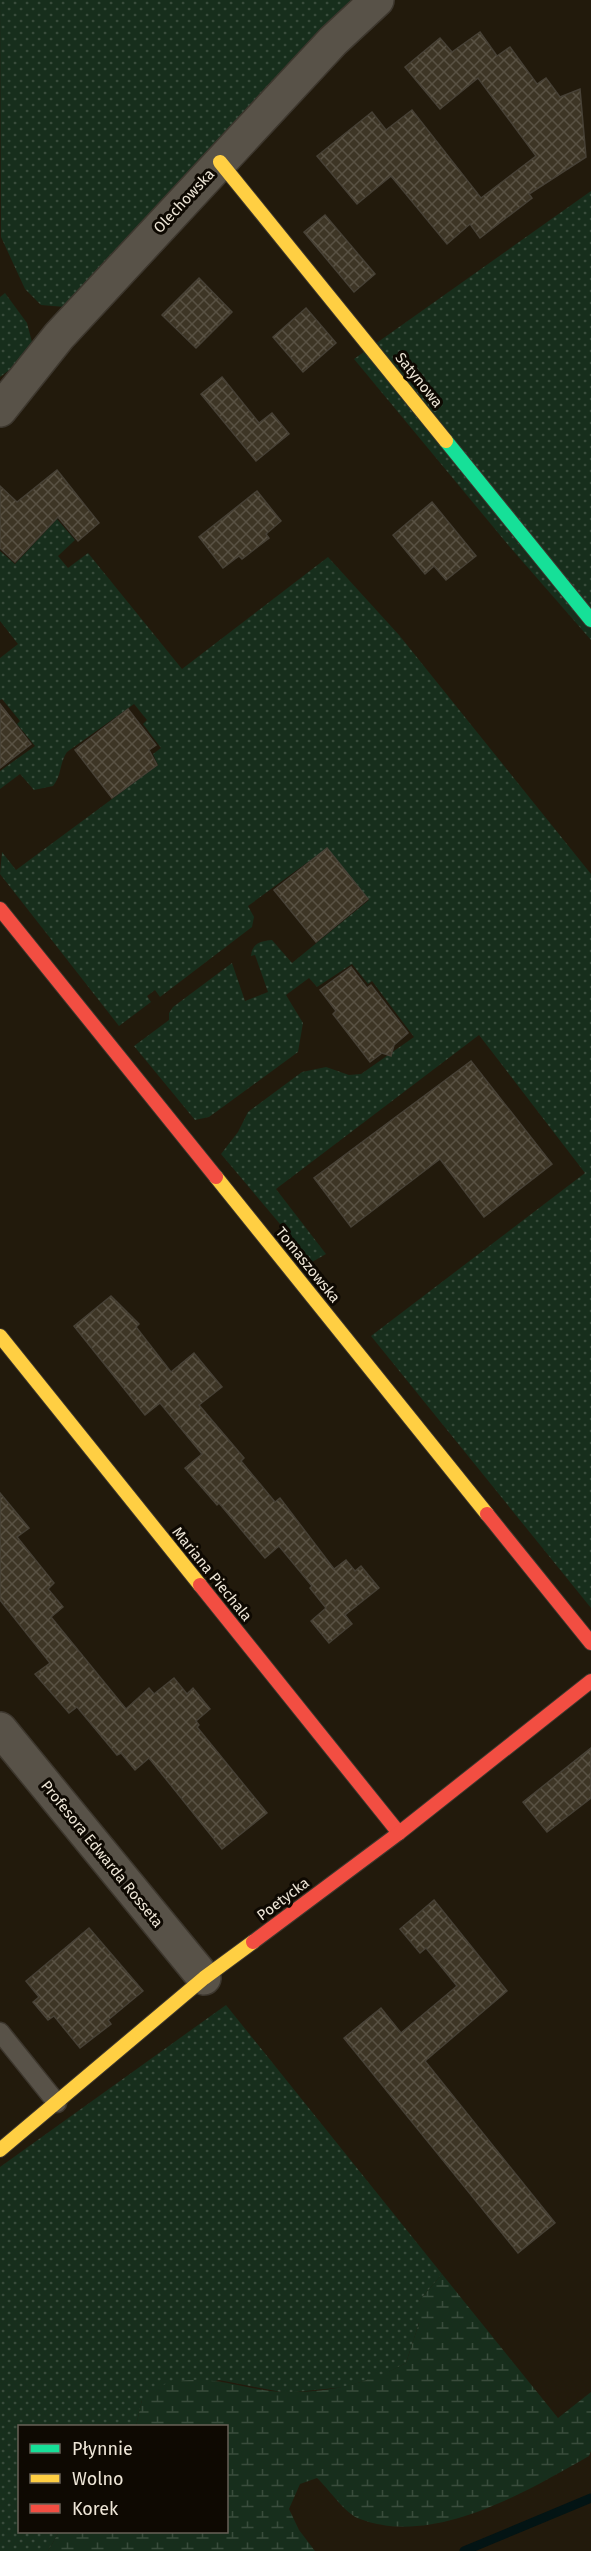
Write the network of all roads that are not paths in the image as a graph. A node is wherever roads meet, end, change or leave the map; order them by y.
1 (377, 0) edge
2 (220, 162) junction
3 (0, 410) edge
4 (591, 620) edge
5 (0, 909) edge
6 (0, 1336) edge
7 (591, 1643) edge
8 (591, 1681) edge
9 (0, 1729) edge
10 (399, 1833) junction
11 (204, 1978) junction
12 (0, 2032) edge
13 (57, 2103) junction
14 (0, 2150) edge

1 - 2 street, Olechowska
2 - 3 street, Olechowska
2 - 4 street, Satynowa
5 - 7 street, Tomaszowska
6 - 10 street, Mariana Piechala
8 - 10 street, Poetycka
9 - 11 street, Profesora Edwarda Rosseta
10 - 11 street, Poetycka
11 - 13 street, Poetycka
12 - 13 lane
13 - 14 street, Poetycka

